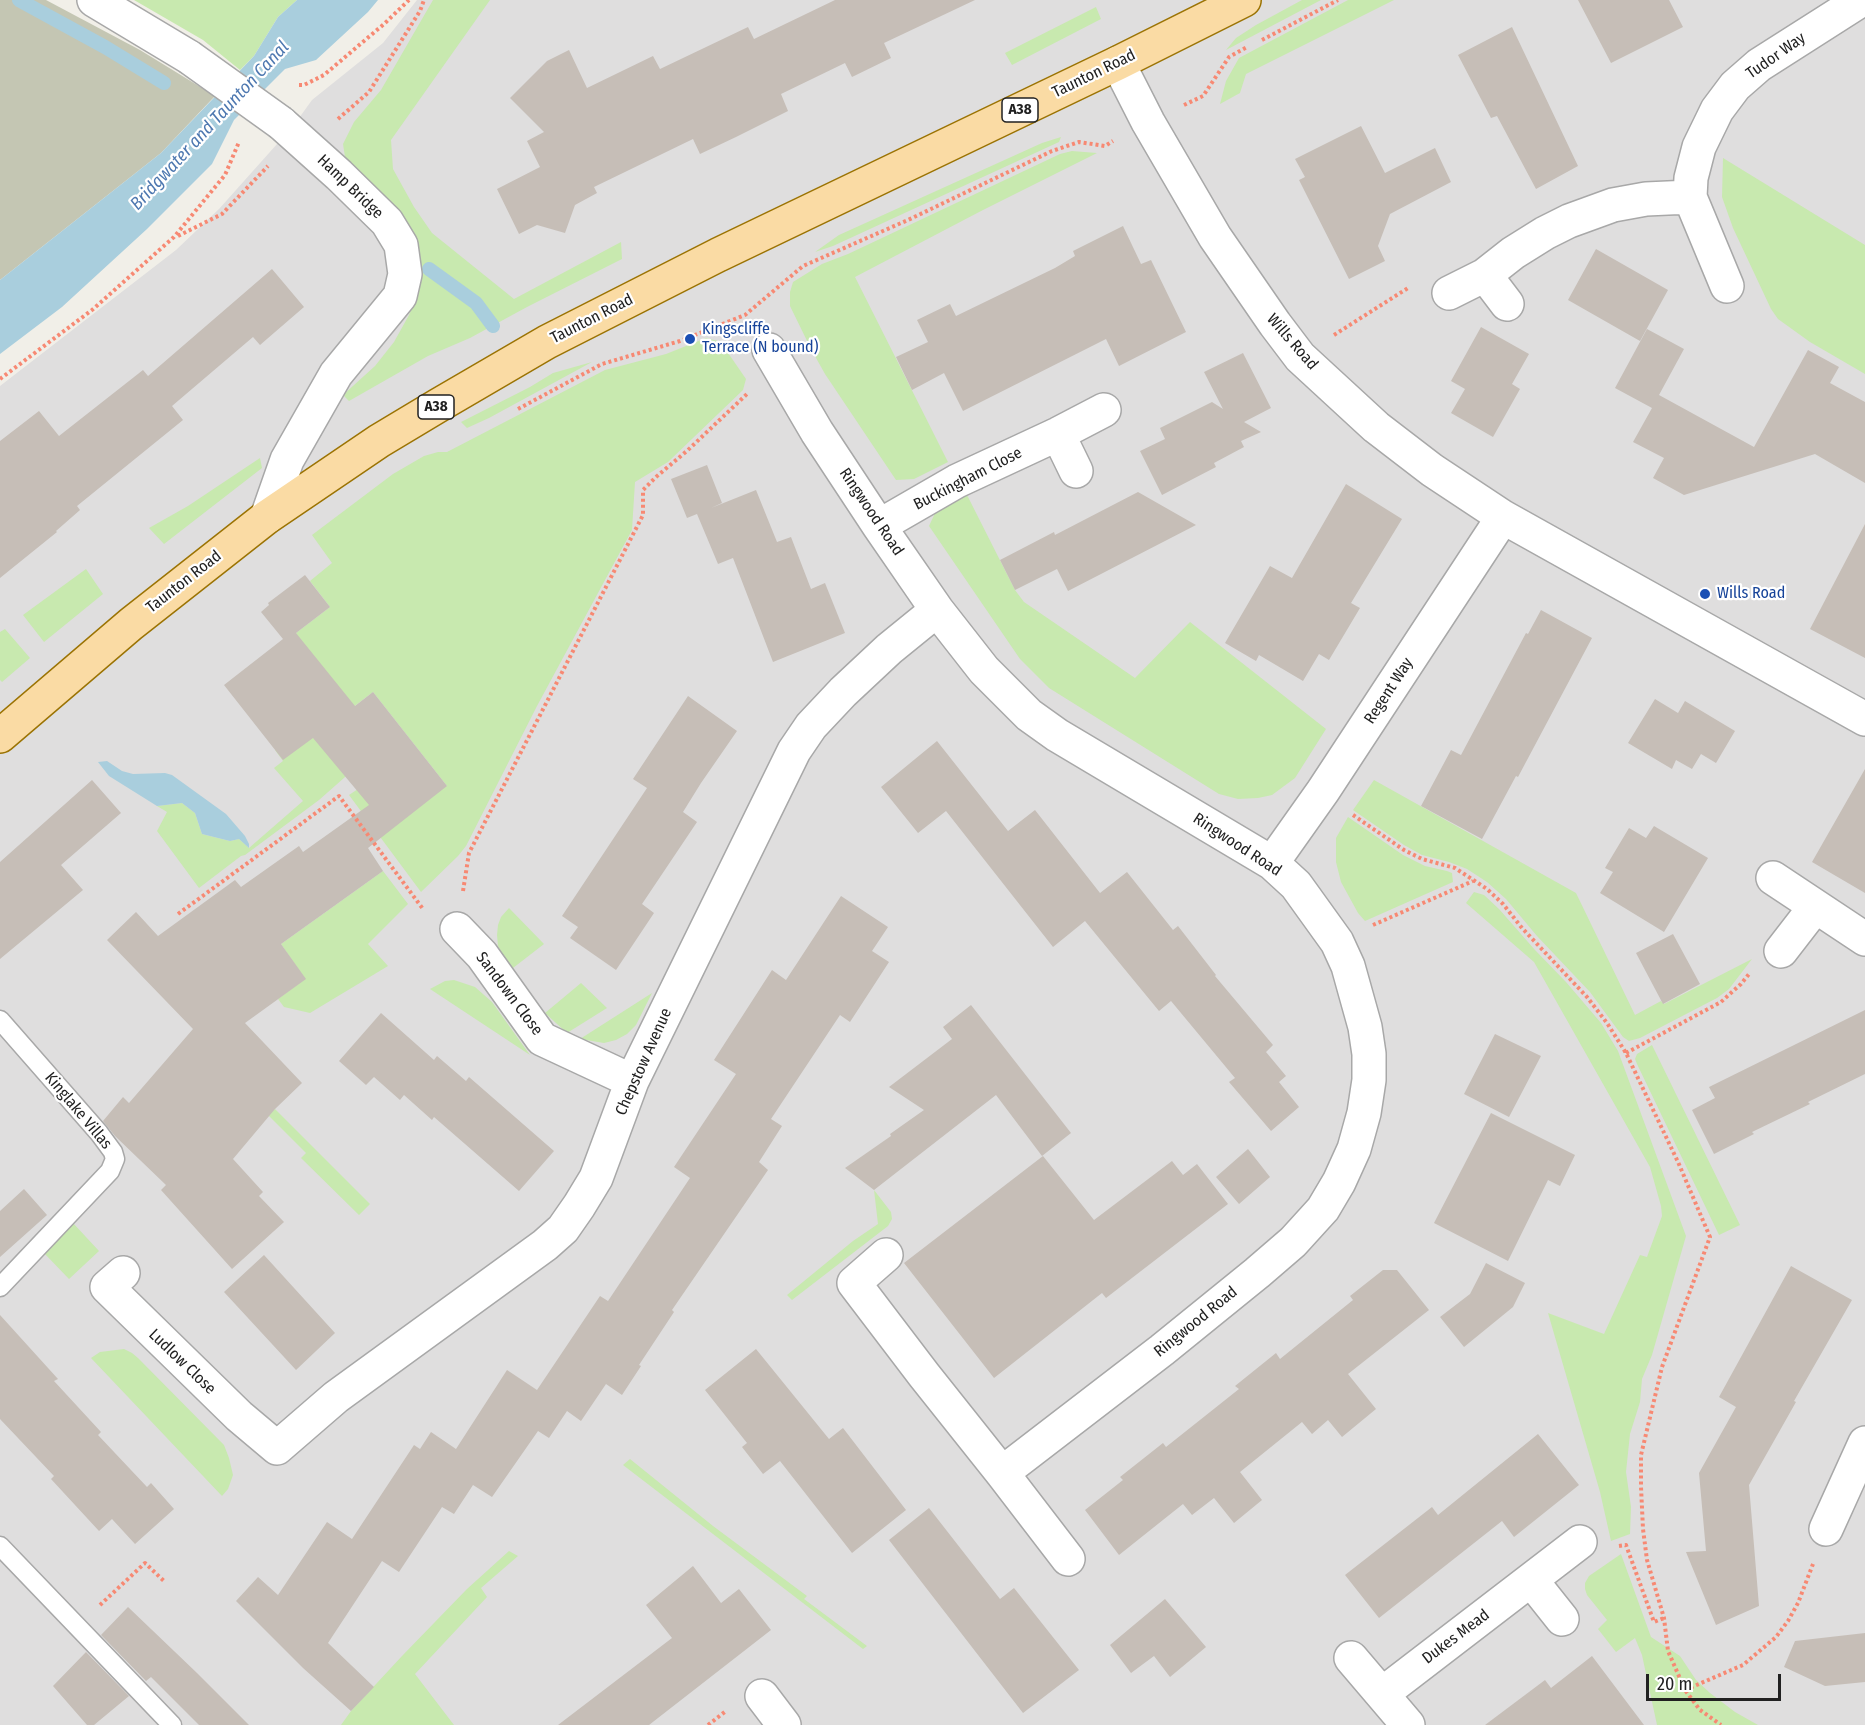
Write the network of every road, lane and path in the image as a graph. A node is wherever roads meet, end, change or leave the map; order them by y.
1 (94, 0) edge
2 (409, 0) edge
3 (1244, 0) edge
4 (1338, 0) edge
5 (1861, 0) edge
6 (1259, 41) dead end
7 (1249, 46) dead end
8 (1118, 63) junction
9 (292, 85) dead end
10 (1203, 96) dead end
11 (240, 139) dead end
12 (1105, 146) dead end
13 (1690, 197) junction
14 (1485, 275) junction
15 (1727, 286) dead end
16 (1449, 293) joint
17 (1507, 304) dead end
18 (1300, 357) junction
19 (775, 361) joint
20 (0, 379) edge
21 (1104, 410) dead end
22 (512, 412) dead end
23 (1058, 434) junction
24 (1076, 471) dead end
25 (267, 517) junction
26 (1503, 517) junction
27 (879, 526) junction
28 (937, 610) junction
29 (1865, 719) edge
30 (0, 735) edge
31 (1323, 791) junction
32 (1272, 863) junction
33 (1773, 878) dead end
34 (1473, 880) junction
35 (1815, 907) junction
36 (423, 910) dead end
37 (178, 914) dead end
38 (457, 929) joint
39 (1865, 939) edge
40 (1337, 942) junction
41 (1781, 951) joint
42 (0, 1020) edge
43 (1626, 1053) junction
44 (632, 1082) junction
45 (886, 1255) dead end
46 (123, 1273) dead end
47 (1, 1284) edge
48 (1865, 1443) edge
49 (277, 1448) joint
50 (1002, 1473) junction
51 (1858, 1477) edge
52 (1826, 1529) joint
53 (1580, 1542) joint
54 (0, 1546) edge
55 (1068, 1559) dead end
56 (1531, 1580) junction
57 (165, 1582) dead end
58 (1664, 1618) junction
59 (1562, 1619) dead end
60 (78, 1627) junction
61 (1351, 1658) dead end
62 (1685, 1690) junction
63 (1382, 1694) junction
64 (762, 1696) dead end
65 (172, 1725) edge
66 (784, 1725) edge
67 (1408, 1725) edge
68 (1721, 1725) edge

1 - 25 street, Hamp Bridge, bridge
2 - 9 path
3 - 8 main road, Taunton Road / A38
4 - 6 path
5 - 13 street, Tudor Way
7 - 10 path
8 - 18 street, Wills Road
8 - 25 main road, Taunton Road / A38
11 - 20 path
12 - 22 path
13 - 14 street
13 - 15 street, Tudor Way
14 - 16 street
14 - 17 street
16 - 18 path
18 - 26 street, Wills Road
19 - 27 street, Ringwood Road
19 - 38 path
21 - 23 street, Buckingham Close
23 - 24 street
23 - 27 street, Buckingham Close
25 - 30 main road, Taunton Road / A38
26 - 29 street, Wills Road
26 - 31 street, Regent Way
27 - 28 street, Ringwood Road
28 - 32 street, Ringwood Road
28 - 44 street, Chepstow Avenue
31 - 32 street, Regent Way
31 - 34 path
32 - 40 street, Ringwood Road
33 - 35 street
34 - 40 path
34 - 43 path
35 - 39 street
35 - 41 street
36 - 37 path
38 - 44 street, Sandown Close
40 - 50 street, Ringwood Road
41 - 43 path
42 - 47 lane, Kinglake Villas
43 - 58 path
44 - 49 street, Chepstow Avenue
45 - 50 street
46 - 49 street, Ludlow Close
48 - 51 street
50 - 55 street
51 - 52 street
52 - 62 path
53 - 56 street, Dukes Mead
53 - 58 path
54 - 60 lane
56 - 59 street
56 - 63 street, Dukes Mead
57 - 60 path
58 - 62 path
60 - 65 lane
61 - 63 street
62 - 68 path
63 - 67 street
64 - 66 street

